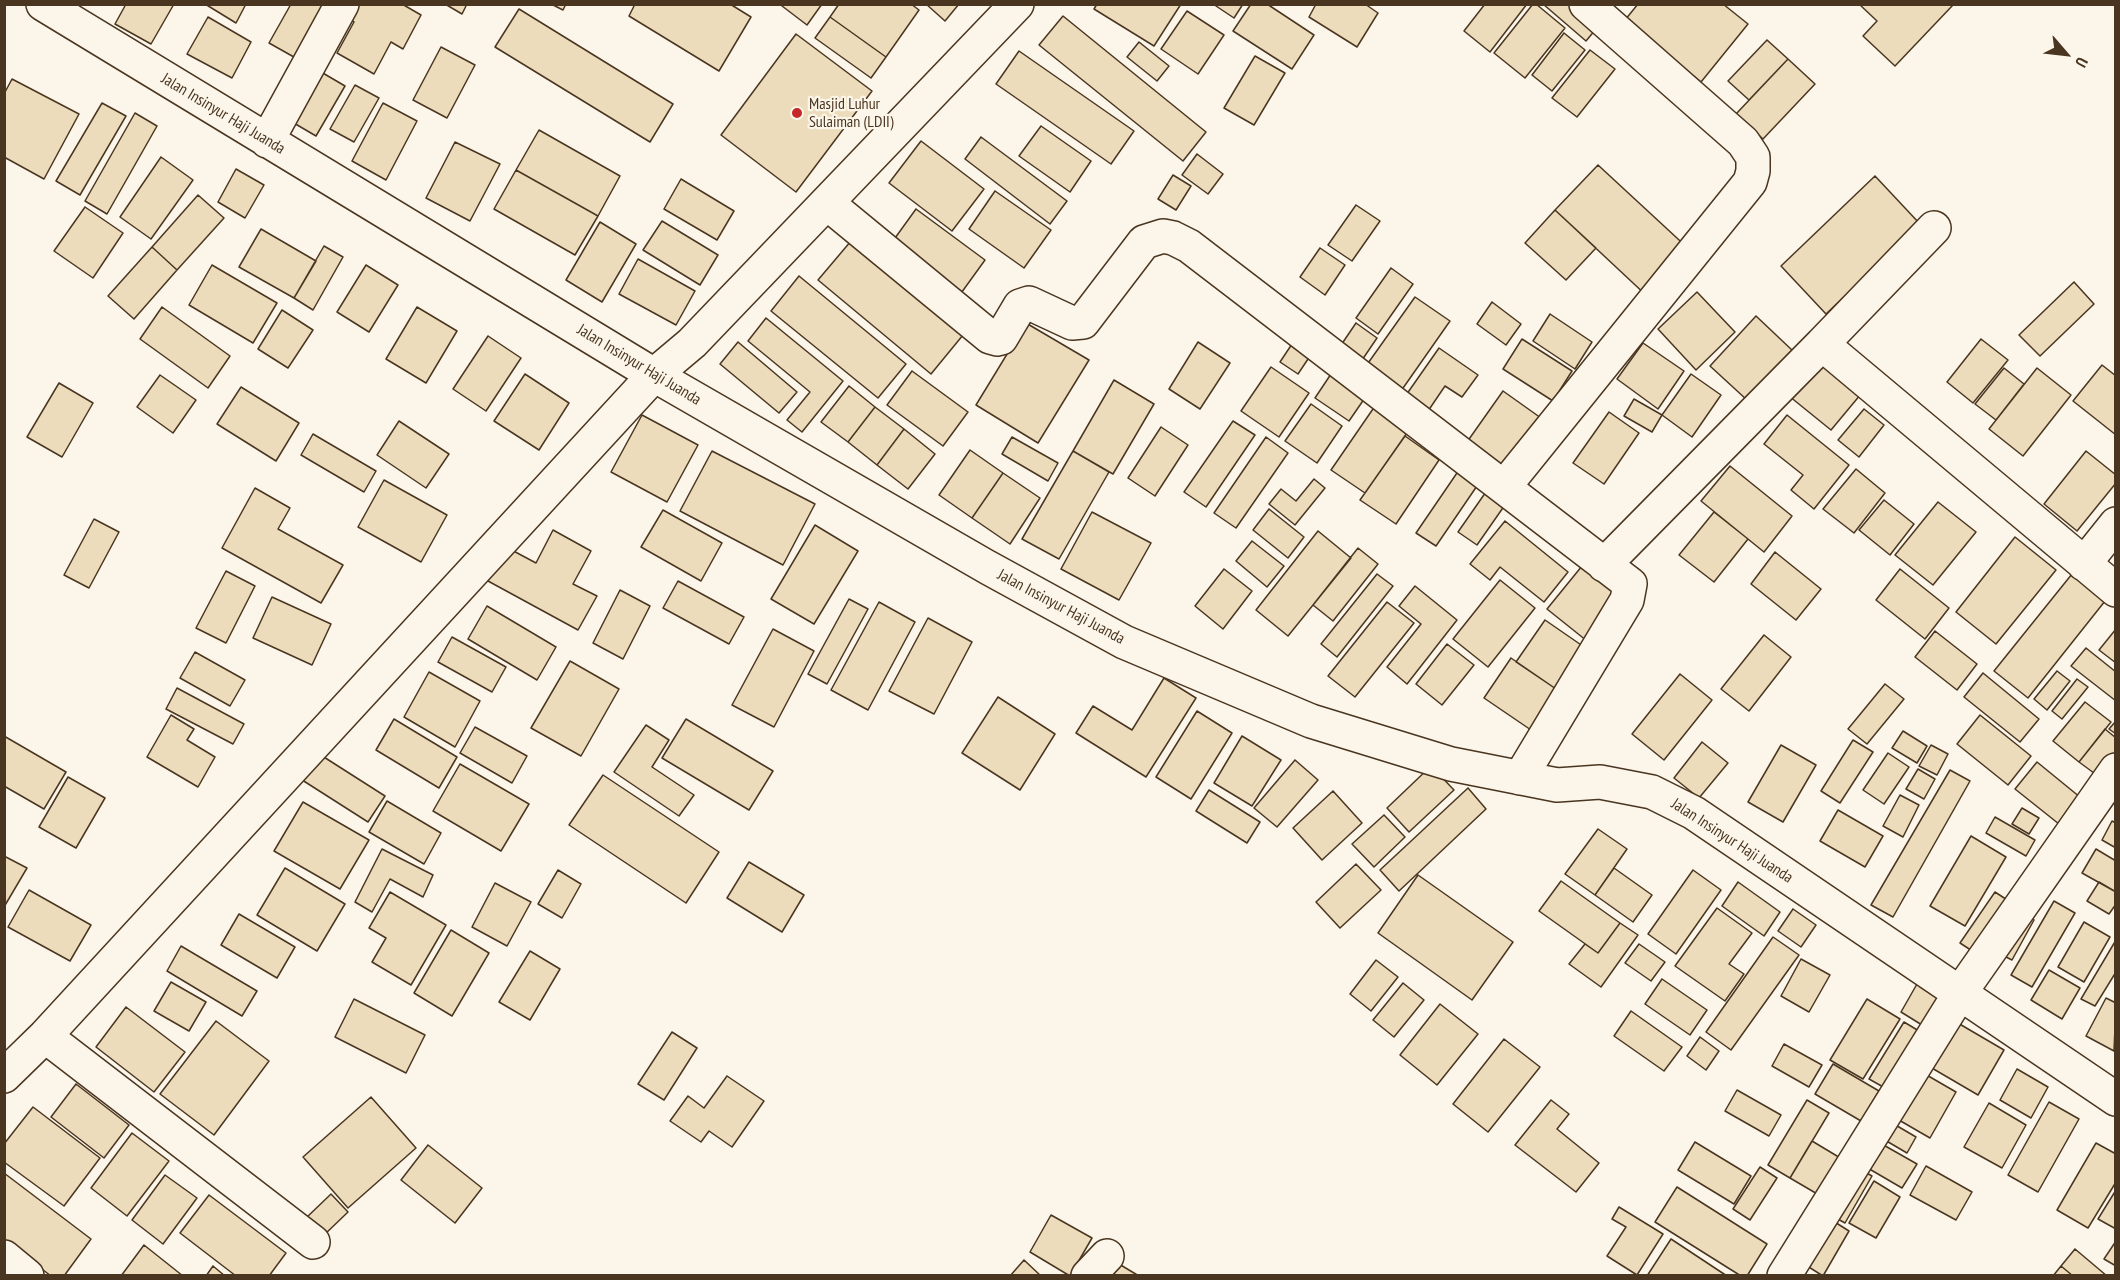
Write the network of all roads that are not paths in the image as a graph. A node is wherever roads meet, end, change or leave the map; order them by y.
1 (43, 4) edge
2 (342, 4) edge
3 (1017, 4) edge
4 (1586, 4) edge
5 (267, 141) junction
6 (827, 203) junction
7 (1934, 228) dead end
8 (1822, 344) junction
9 (654, 375) junction
10 (1504, 488) junction
11 (2115, 524) edge
12 (2084, 564) junction
13 (1604, 565) junction
14 (2115, 590) edge
15 (2115, 770) edge
16 (1520, 778) junction
17 (1960, 993) junction
18 (45, 1036) junction
19 (4, 1076) edge
20 (2115, 1099) edge
21 (313, 1242) dead end
22 (4, 1257) edge
23 (27, 1275) edge
24 (1784, 1275) edge

1 - 5 street, Jalan Insinyur Haji Juanda
2 - 5 street
3 - 6 street
4 - 10 street
5 - 9 street, Jalan Insinyur Haji Juanda
6 - 9 street
6 - 10 street
7 - 8 street
8 - 12 street
8 - 13 street
9 - 16 street, Jalan Insinyur Haji Juanda
9 - 18 street
10 - 13 street
11 - 12 street
12 - 14 street
13 - 16 street
15 - 17 street
16 - 17 street, Jalan Insinyur Haji Juanda
17 - 20 street, Jalan Insinyur Haji Juanda
17 - 24 street
18 - 19 street
18 - 21 street
22 - 23 street

